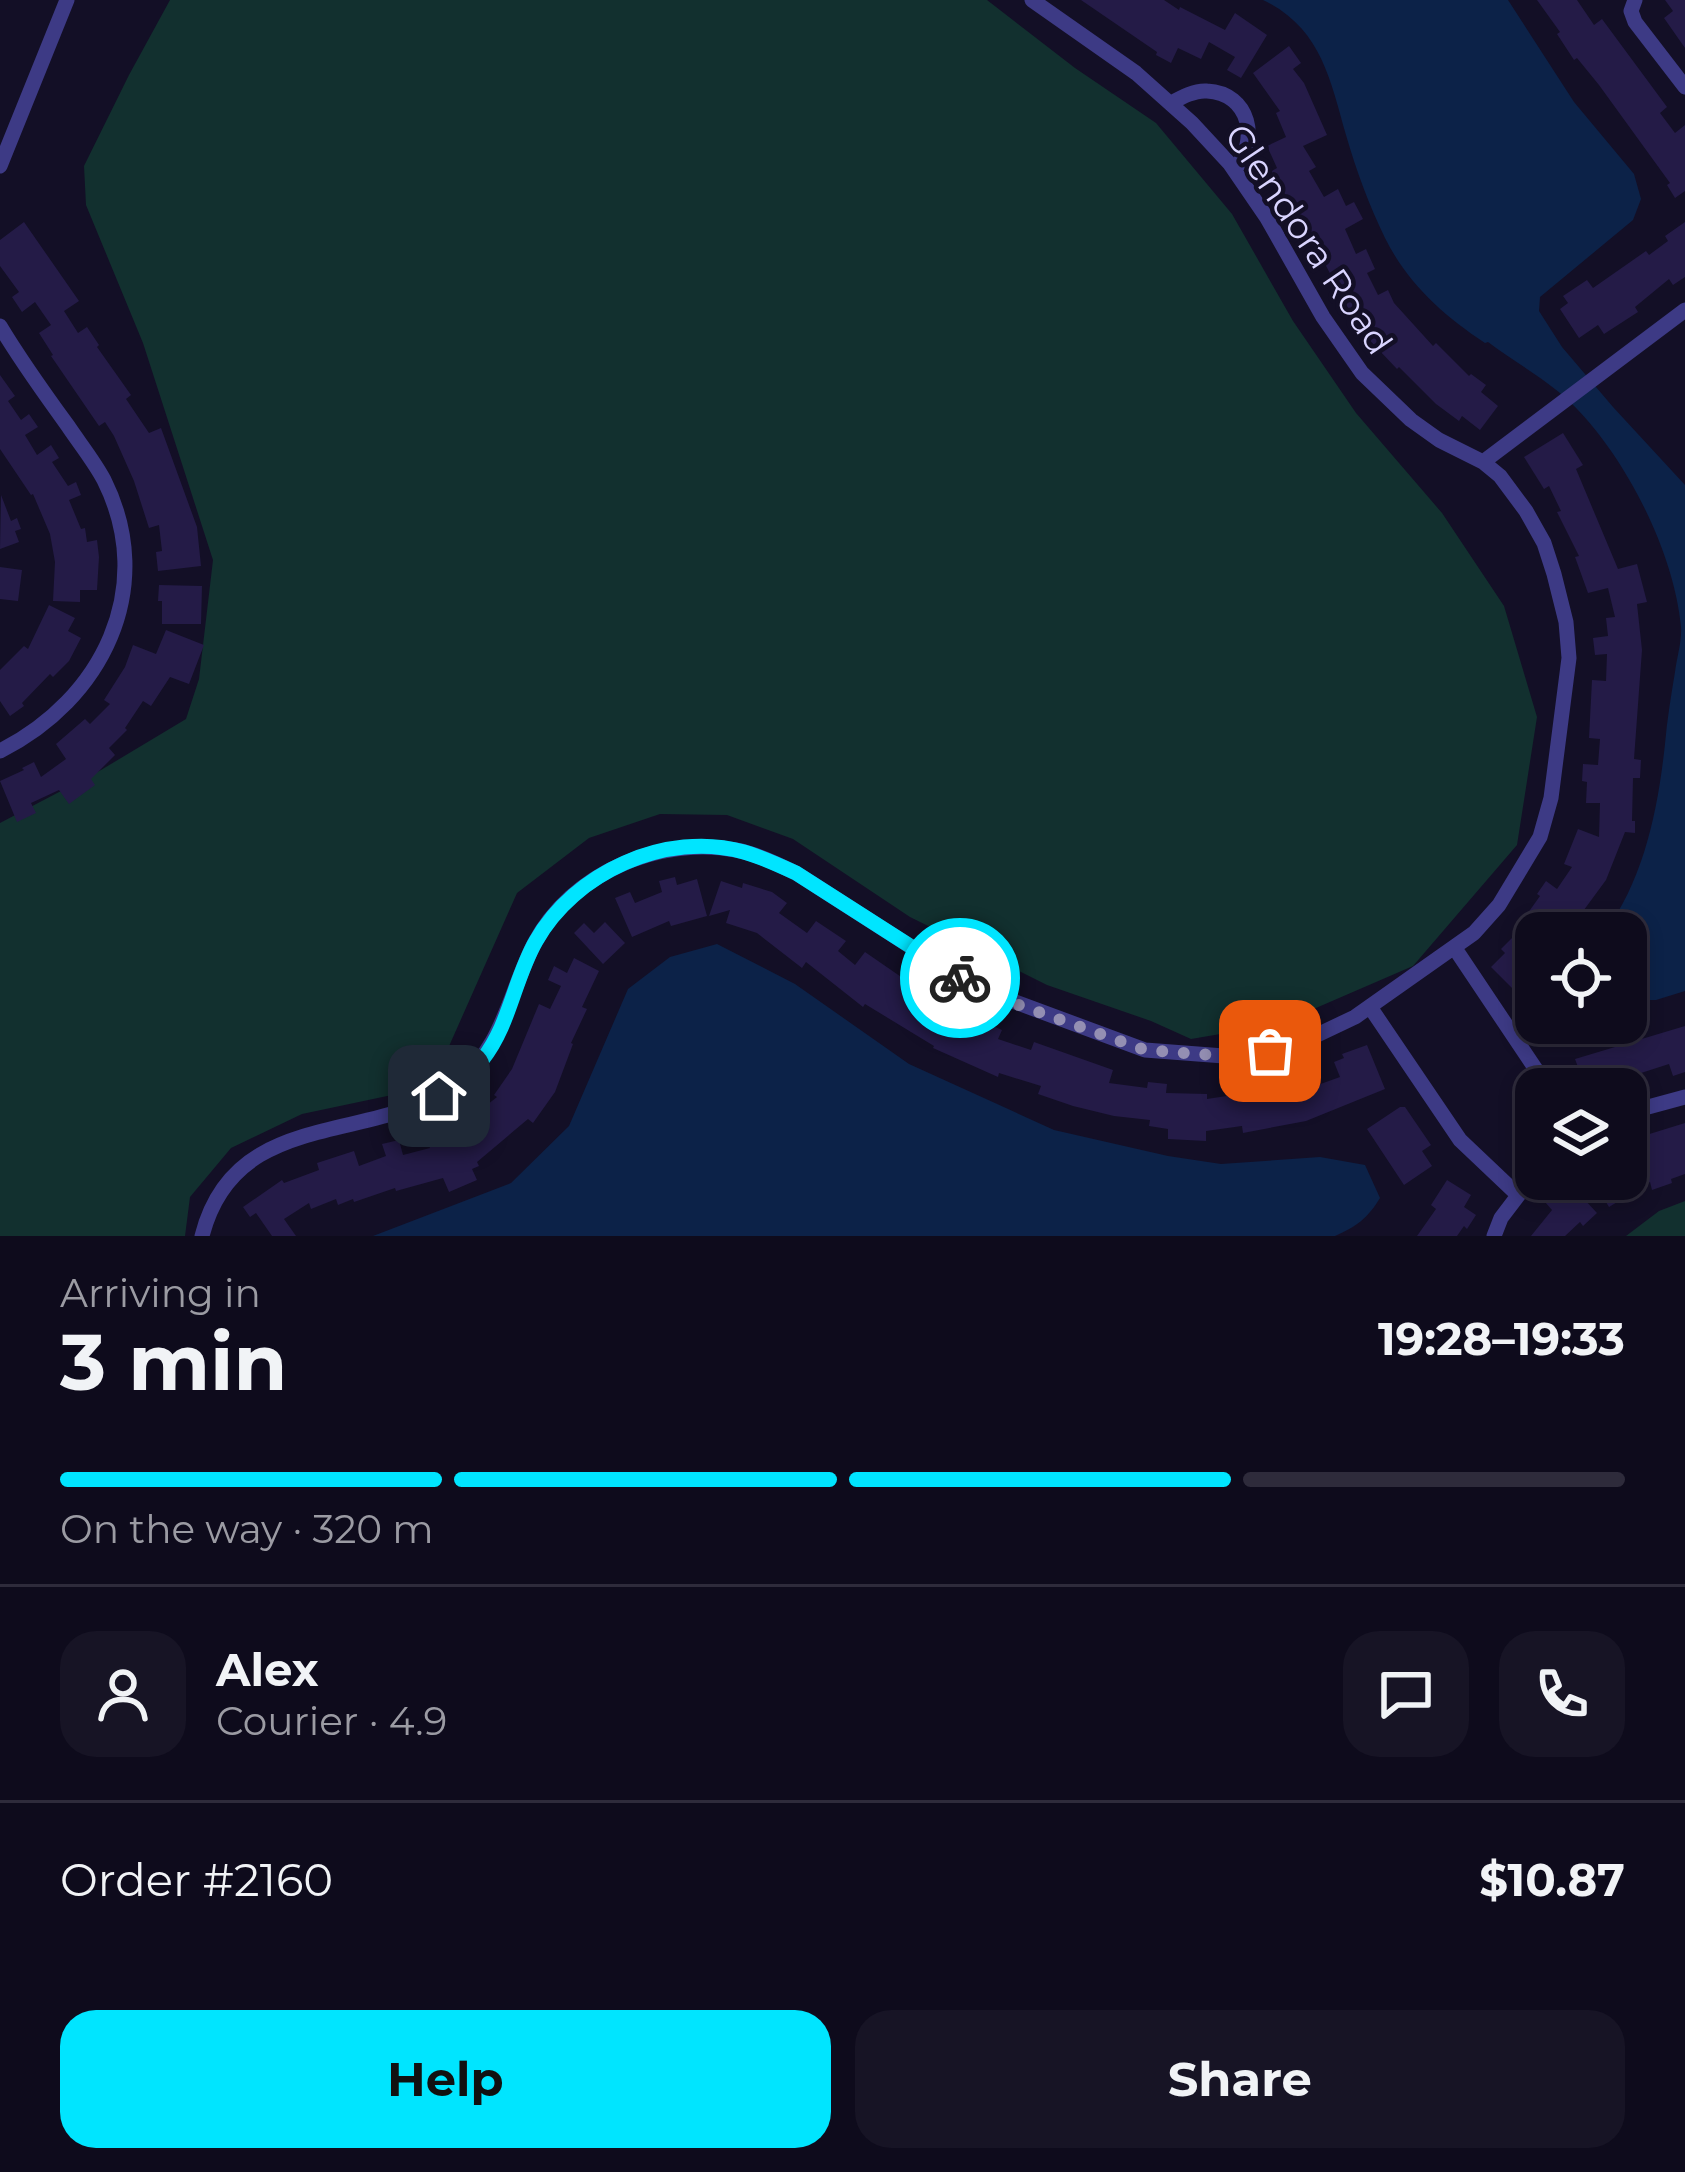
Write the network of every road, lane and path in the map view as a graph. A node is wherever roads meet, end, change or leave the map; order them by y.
1 (67, 0) edge
2 (1032, 0) edge
3 (1635, 0) edge
4 (1685, 88) edge
5 (1171, 103) junction
6 (0, 166) edge
7 (1234, 170) junction
8 (1685, 310) edge
9 (0, 326) edge
10 (1484, 462) junction
11 (0, 751) edge
12 (1454, 947) junction
13 (1370, 1007) junction
14 (1535, 1068) edge
15 (1685, 1097) edge
16 (1647, 1107) edge
17 (1515, 1192) edge
18 (1515, 1199) edge
19 (202, 1236) edge
20 (1494, 1236) edge

1 - 6 street
2 - 5 street, Glendora Road
3 - 4 street
5 - 7 street, Glendora Road
5 - 7 street
7 - 10 street, Glendora Road
8 - 10 street
9 - 11 street
10 - 12 street
12 - 13 street
12 - 14 street
13 - 17 street
13 - 19 street
15 - 16 street
18 - 20 street

